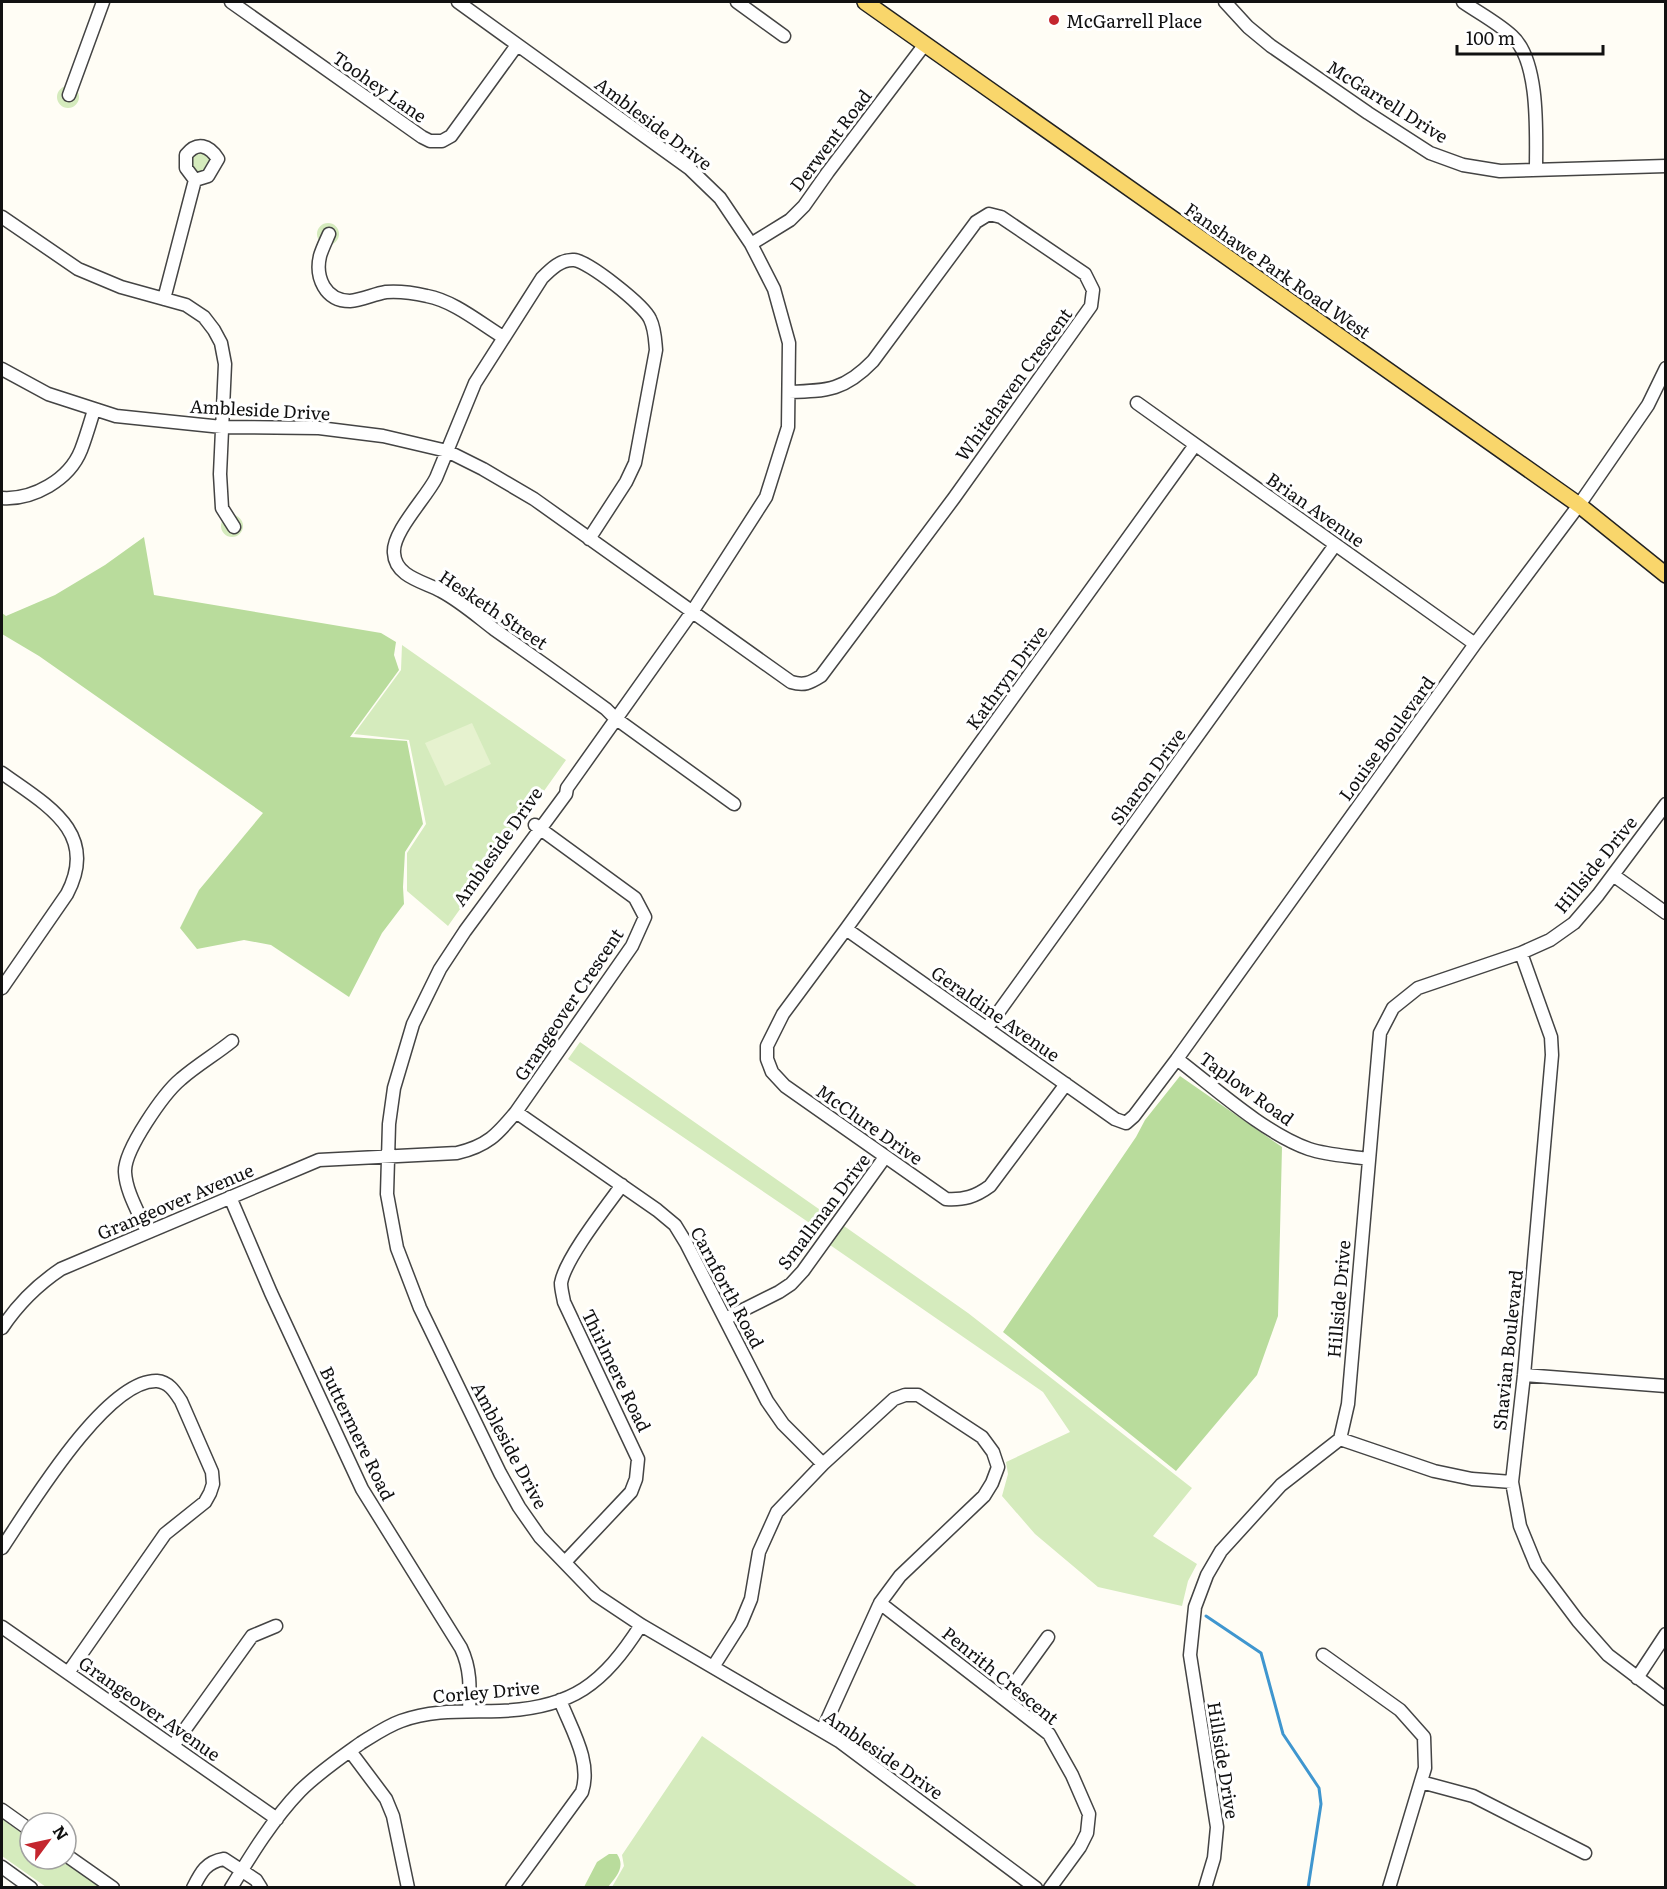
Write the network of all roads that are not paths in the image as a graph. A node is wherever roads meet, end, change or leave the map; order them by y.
1 (103, 2) edge
2 (231, 2) edge
3 (458, 2) edge
4 (737, 2) edge
5 (865, 2) edge
6 (1225, 2) edge
7 (1463, 2) edge
8 (784, 36) dead end
9 (925, 44) junction
10 (517, 45) junction
11 (69, 95) dead end
12 (1665, 166) edge
13 (1536, 170) junction
14 (195, 180) dead end
15 (2, 217) edge
16 (329, 234) dead end
17 (751, 244) junction
18 (164, 299) junction
19 (503, 337) junction
20 (1665, 368) edge
21 (2, 369) edge
22 (789, 392) junction
23 (1137, 403) dead end
24 (94, 410) junction
25 (222, 427) junction
26 (1195, 445) junction
27 (447, 452) junction
28 (2, 498) edge
29 (1579, 505) junction
30 (234, 527) dead end
31 (589, 539) junction
32 (1335, 545) junction
33 (1665, 575) edge
34 (692, 612) junction
35 (1475, 644) junction
36 (615, 718) junction
37 (2, 773) edge
38 (734, 804) dead end
39 (1665, 804) edge
40 (537, 827) junction
41 (1613, 875) junction
42 (1665, 913) edge
43 (846, 929) junction
44 (1521, 953) junction
45 (2, 988) edge
46 (987, 1028) junction
47 (232, 1041) dead end
48 (1177, 1059) junction
49 (1066, 1084) junction
50 (516, 1112) junction
51 (1126, 1123) joint
52 (387, 1157) junction
53 (885, 1157) junction
54 (1368, 1159) junction
55 (622, 1185) junction
56 (230, 1197) junction
57 (147, 1232) junction
58 (725, 1319) junction
59 (2, 1328) edge
60 (1524, 1375) junction
61 (1665, 1386) edge
62 (1340, 1438) junction
63 (823, 1464) junction
64 (1512, 1482) junction
65 (2, 1548) edge
66 (565, 1562) junction
67 (880, 1603) junction
68 (641, 1625) junction
69 (276, 1626) dead end
70 (2, 1627) edge
71 (1665, 1634) edge
72 (1048, 1637) dead end
73 (1323, 1655) dead end
74 (713, 1667) junction
75 (68, 1674) junction
76 (1637, 1678) junction
77 (1004, 1698) junction
78 (1665, 1698) edge
79 (560, 1700) junction
80 (469, 1711) junction
81 (822, 1731) junction
82 (173, 1746) junction
83 (350, 1751) junction
84 (1420, 1782) junction
85 (2, 1810) edge
86 (277, 1820) junction
87 (18, 1821) edge
88 (1585, 1853) dead end
89 (78, 1863) edge
90 (2, 1867) edge
91 (242, 1870) junction
92 (31, 1887) edge
93 (113, 1887) edge
94 (193, 1887) edge
95 (231, 1887) edge
96 (261, 1887) edge
97 (408, 1887) edge
98 (512, 1887) edge
99 (1036, 1887) edge
100 (1050, 1887) edge
101 (1205, 1887) edge
102 (1389, 1887) edge

1 - 11 street
2 - 10 street, Toohey Lane
3 - 10 street, Ambleside Drive
4 - 8 street
5 - 9 main road, Fanshawe Park Road West
6 - 13 street, McGarrell Drive
7 - 13 street
9 - 17 street, Derwent Road
9 - 29 main road, Fanshawe Park Road West
10 - 17 street, Ambleside Drive
12 - 13 street, McGarrell Drive
14 - 18 street
15 - 18 street
16 - 19 street
17 - 22 street, Ambleside Drive
18 - 25 street
19 - 27 street, Hesketh Street
19 - 31 street, Hesketh Street
20 - 29 street, Louise Boulevard
21 - 24 street, Ambleside Drive
22 - 34 street, Ambleside Drive
22 - 34 street, Whitehaven Crescent
23 - 26 street, Brian Avenue
24 - 25 street, Ambleside Drive
24 - 28 street
25 - 27 street, Ambleside Drive
25 - 30 street
26 - 32 street, Brian Avenue
26 - 43 street, Kathryn Drive
27 - 31 street, Ambleside Drive
27 - 36 street, Hesketh Street
29 - 33 main road, Fanshawe Park Road West
29 - 35 street, Louise Boulevard
31 - 34 street, Ambleside Drive
32 - 35 street, Brian Avenue
32 - 46 street, Sharon Drive
34 - 36 street, Ambleside Drive
35 - 48 street, Louise Boulevard
36 - 38 street, Hesketh Street
36 - 40 street, Ambleside Drive
37 - 45 street
39 - 41 street, Hillside Drive
40 - 50 street, Grangeover Crescent
40 - 52 street, Ambleside Drive
41 - 42 street
41 - 44 street, Hillside Drive
43 - 46 street, Geraldine Avenue
43 - 53 street, McClure Drive
44 - 54 street, Hillside Drive
44 - 60 street, Shavian Boulevard
46 - 49 street, Geraldine Avenue
47 - 57 street
48 - 51 street, Louise Boulevard
48 - 54 street, Taplow Road
49 - 51 street, Geraldine Avenue
49 - 53 street, McClure Drive
50 - 52 street, Grangeover Crescent
50 - 55 street, Carnforth Road
52 - 56 street, Grangeover Avenue
52 - 66 street, Ambleside Drive
53 - 58 street, Smallman Drive
54 - 62 street, Hillside Drive
55 - 58 street, Carnforth Road
55 - 66 street, Thirlmere Road
56 - 57 street, Grangeover Avenue
56 - 80 street, Buttermere Road
57 - 59 street, Grangeover Avenue
58 - 63 street, Carnforth Road
60 - 61 street
60 - 64 street, Shavian Boulevard
62 - 64 street
62 - 101 street, Hillside Drive
63 - 67 street
63 - 74 street
64 - 76 street, Shavian Boulevard
65 - 75 street
66 - 68 street, Ambleside Drive
67 - 77 street, Penrith Crescent
67 - 81 street
68 - 74 street, Ambleside Drive
68 - 79 street, Corley Drive
69 - 82 street
70 - 75 street, Grangeover Avenue
71 - 76 street
72 - 77 street
73 - 84 street
74 - 81 street, Ambleside Drive
75 - 82 street, Grangeover Avenue
76 - 78 street, Shavian Boulevard
77 - 100 street, Penrith Crescent
79 - 80 street, Corley Drive
79 - 98 street
80 - 83 street, Corley Drive
81 - 99 street, Ambleside Drive
82 - 86 street, Grangeover Avenue
83 - 86 street, Corley Drive
83 - 97 street
84 - 88 street
84 - 102 street
85 - 87 street
86 - 91 street, Corley Drive
89 - 93 street
90 - 92 street
91 - 94 street
91 - 95 street, Corley Drive
91 - 96 street

